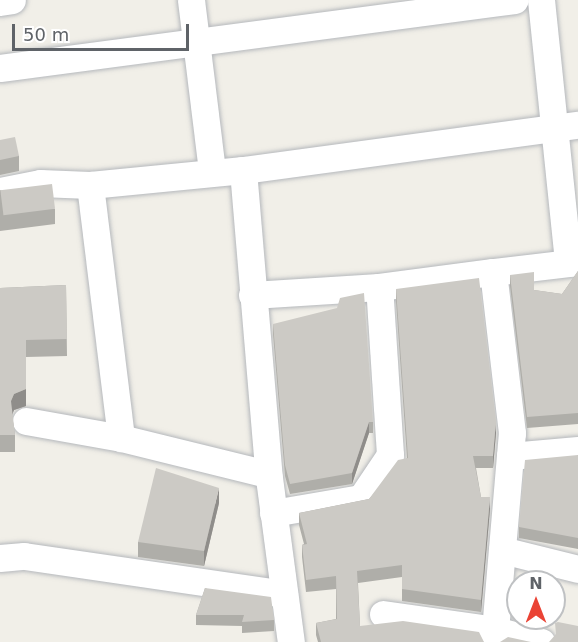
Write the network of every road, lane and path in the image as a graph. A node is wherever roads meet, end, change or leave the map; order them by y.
1 (12, 0) edge
2 (192, 0) edge
3 (515, 0) edge
4 (541, 0) edge
5 (0, 2) edge
6 (406, 7) edge
7 (196, 40) junction
8 (0, 68) edge
9 (567, 126) edge
10 (243, 170) junction
11 (212, 171) junction
12 (90, 185) junction
13 (0, 191) edge
14 (573, 263) edge
15 (493, 272) junction
16 (379, 287) junction
17 (252, 295) junction
18 (26, 422) dead end
19 (121, 438) junction
20 (578, 450) edge
21 (510, 456) junction
22 (268, 474) junction
23 (273, 513) junction
24 (502, 550) junction
25 (0, 558) edge
26 (578, 568) edge
27 (284, 594) junction
28 (383, 614) dead end
29 (495, 636) edge
30 (291, 642) edge
31 (541, 642) edge

1 - 5 street
2 - 7 street
3 - 6 street
4 - 9 street
6 - 7 street
7 - 8 street
7 - 11 street
9 - 10 street
9 - 14 street
10 - 11 street
10 - 17 street
11 - 12 street
12 - 13 street
12 - 19 street
14 - 15 street
15 - 16 street
15 - 21 street
16 - 17 street
16 - 23 street
17 - 22 street
18 - 19 street
19 - 22 street
20 - 21 street
21 - 24 street
22 - 23 street
23 - 27 street
24 - 26 street
24 - 29 street
25 - 27 street
27 - 30 street
28 - 29 street
29 - 31 street

